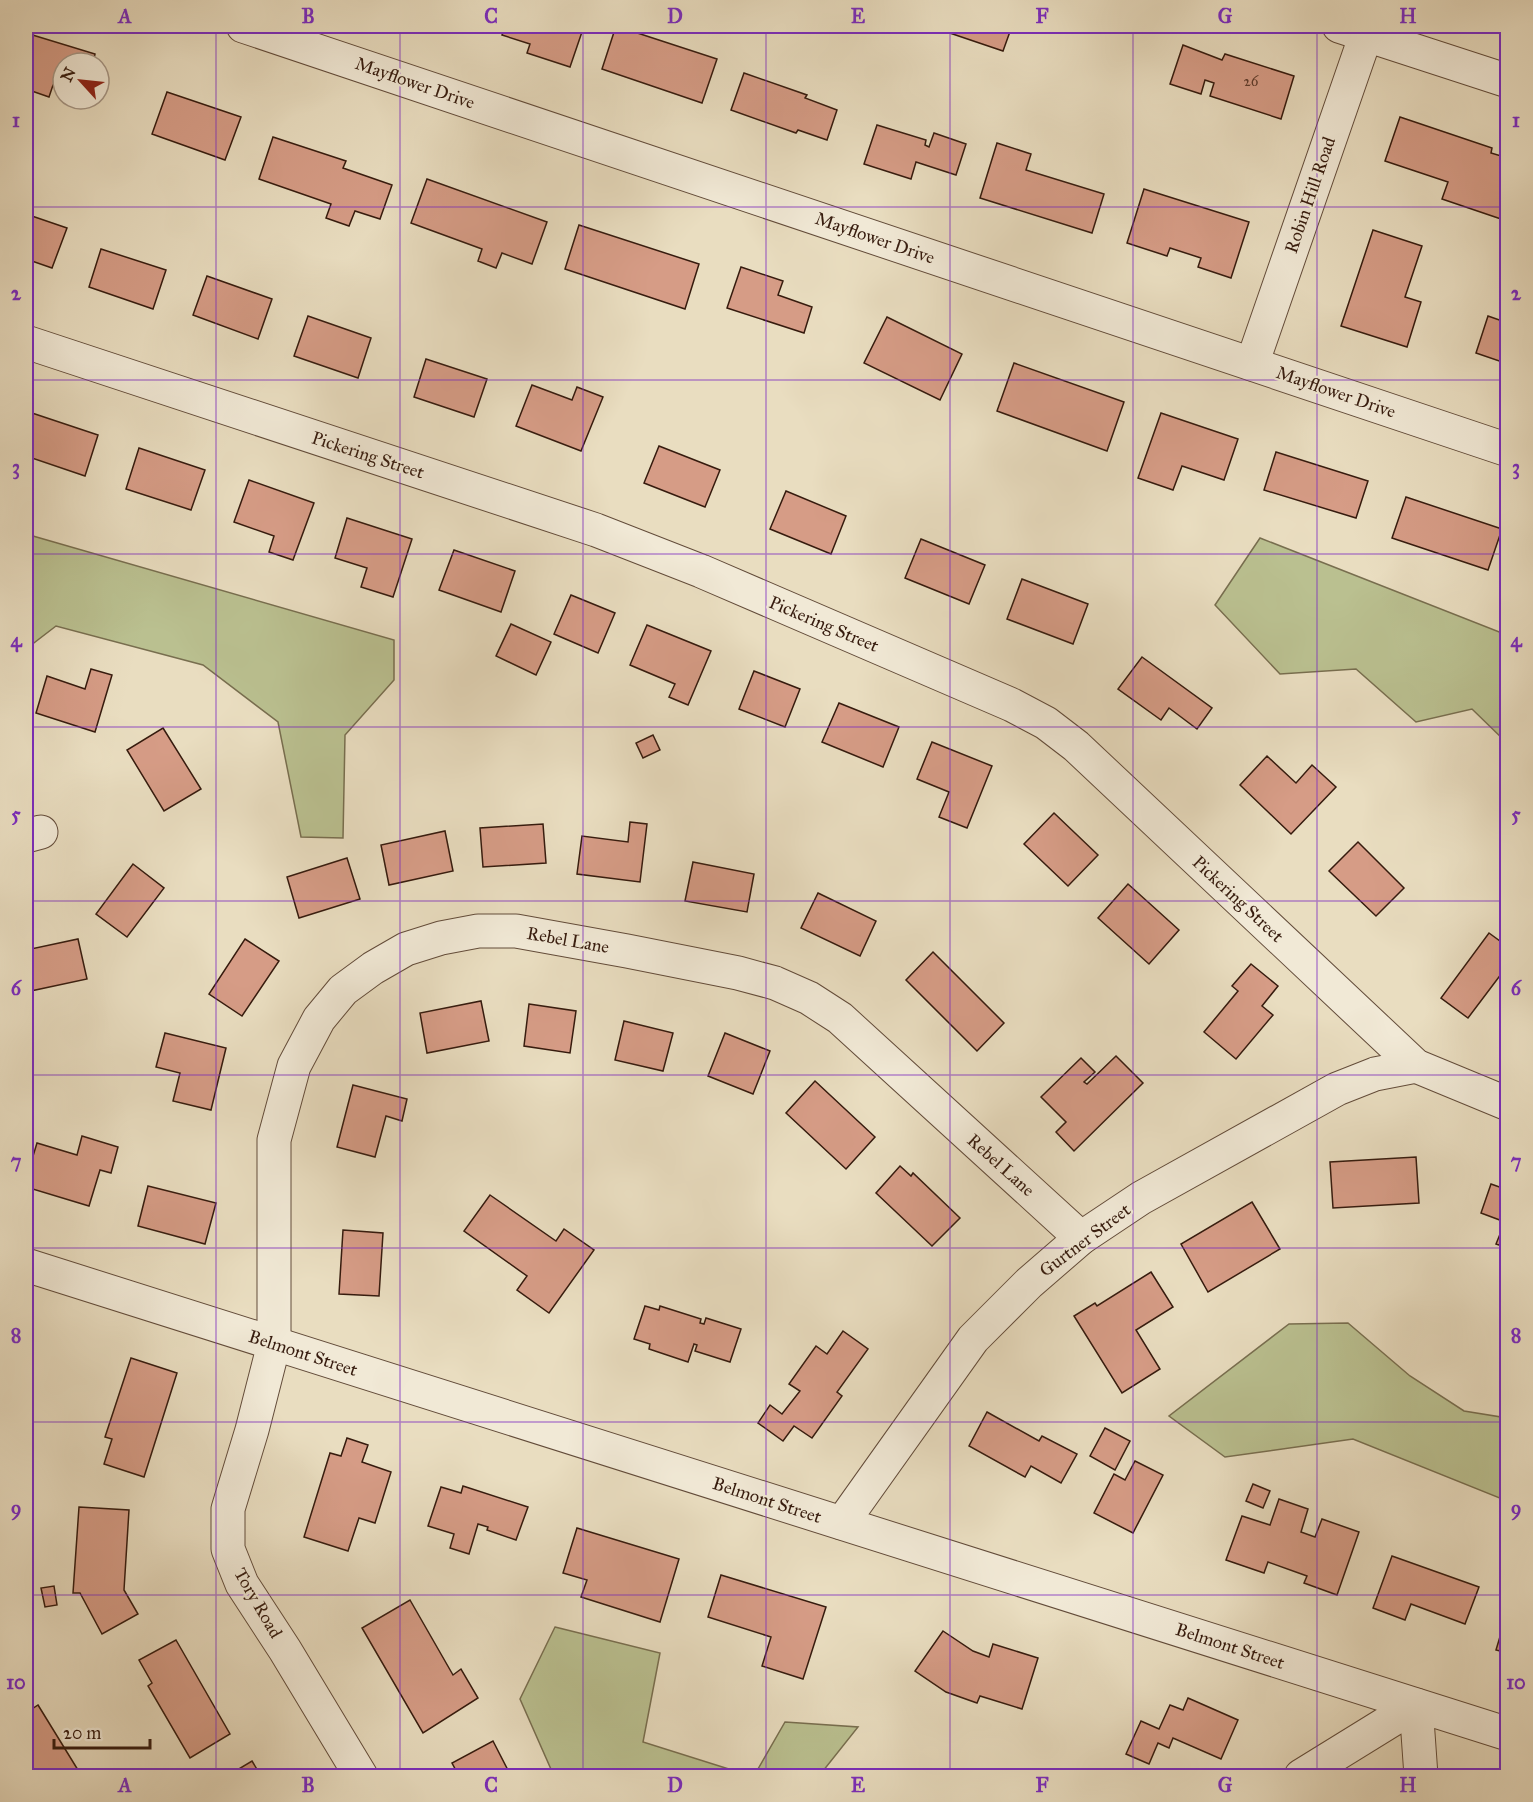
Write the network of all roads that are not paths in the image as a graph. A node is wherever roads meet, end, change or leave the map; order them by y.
1 (243, 26) edge
2 (1358, 28) edge
3 (1508, 81) edge
4 (26, 342) edge
5 (1252, 364) junction
6 (1508, 450) edge
7 (1416, 1066) junction
8 (1504, 1096) edge
9 (1081, 1238) junction
10 (26, 1265) edge
11 (274, 1344) junction
12 (842, 1524) junction
13 (1416, 1705) junction
14 (1508, 1734) edge
15 (361, 1776) edge
16 (1301, 1776) edge
17 (1421, 1776) edge

1 - 5 street, Mayflower Drive
2 - 3 street
2 - 5 street, Robin Hill Road
4 - 7 street, Pickering Street
5 - 6 street, Mayflower Drive
7 - 8 street, Pickering Street
7 - 9 street, Gurtner Street
9 - 11 street, Rebel Lane
9 - 12 street, Gurtner Street
10 - 11 street, Belmont Street
11 - 12 street, Belmont Street
11 - 15 street, Tory Road
12 - 13 street, Belmont Street
13 - 14 street, Belmont Street
13 - 16 street
13 - 17 street

